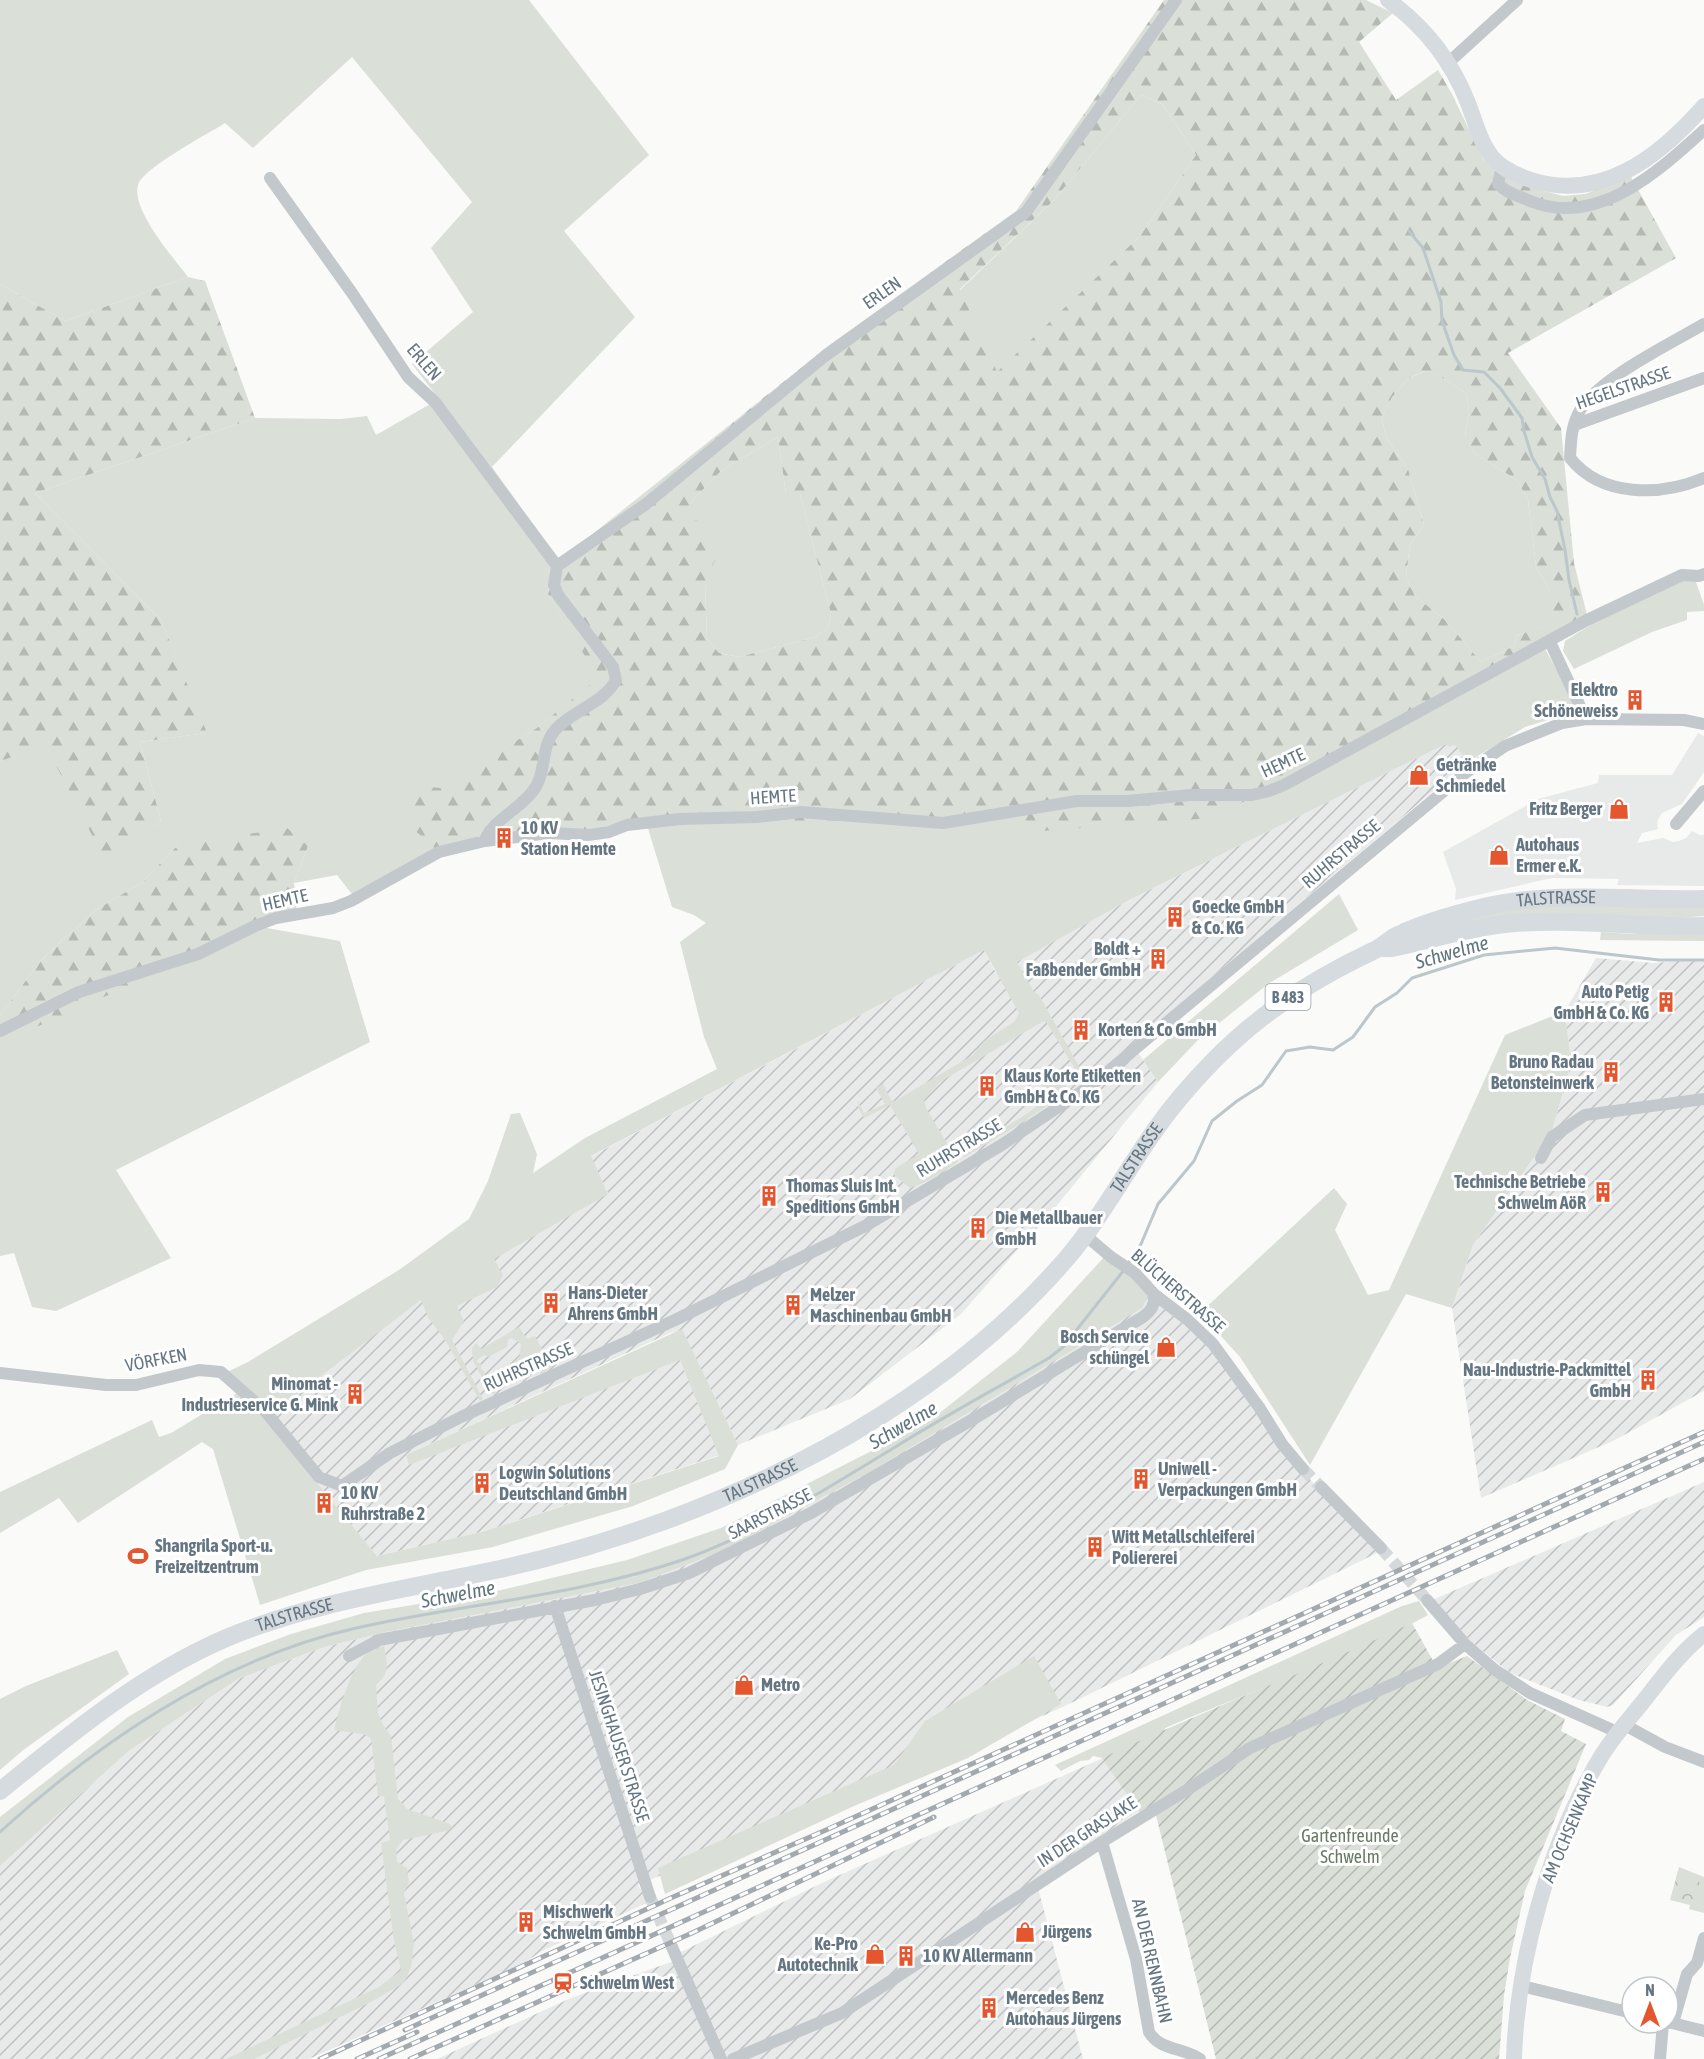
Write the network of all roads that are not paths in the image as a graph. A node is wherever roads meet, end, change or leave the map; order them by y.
1 (1176, 0) edge
2 (1388, 0) edge
3 (1517, 0) edge
4 (1448, 63) junction
5 (1704, 106) edge
6 (1704, 130) edge
7 (1502, 166) junction
8 (270, 178) dead end
9 (1704, 324) edge
10 (1704, 378) edge
11 (1574, 424) junction
12 (1704, 478) edge
13 (557, 566) junction
14 (1704, 574) edge
15 (1550, 642) junction
16 (1586, 719) junction
17 (1704, 724) edge
18 (1704, 790) edge
19 (1676, 824) dead end
20 (485, 841) junction
21 (1704, 899) edge
22 (1704, 926) edge
23 (1381, 948) junction
24 (0, 1031) edge
25 (1704, 1099) edge
26 (1541, 1158) dead end
27 (1085, 1235) junction
28 (1154, 1294) junction
29 (0, 1373) edge
30 (1303, 1469) tunnel mouth
31 (342, 1486) joint
32 (1321, 1487) tunnel mouth
33 (1381, 1548) tunnel mouth
34 (1427, 1600) tunnel mouth
35 (555, 1606) junction
36 (1704, 1634) edge
37 (1465, 1644) junction
38 (348, 1656) dead end
39 (1620, 1728) junction
40 (1704, 1762) edge
41 (0, 1791) edge
42 (1102, 1842) junction
43 (650, 1897) tunnel mouth
44 (1704, 1938) edge
45 (672, 1947) tunnel mouth
46 (1522, 1986) junction
47 (1680, 1992) edge
48 (1620, 2010) edge
49 (1680, 2026) edge
50 (1704, 2031) edge
51 (1665, 2035) edge
52 (721, 2059) edge
53 (733, 2059) edge
54 (1200, 2059) edge
55 (1514, 2059) edge
56 (1660, 2059) edge

1 - 13 street, ERLEN
2 - 4 main road
3 - 4 street
4 - 7 main road
5 - 7 main road
6 - 7 street
8 - 13 street, ERLEN
9 - 11 street, HEGELSTRASSE
10 - 11 street, HEGELSTRASSE
11 - 12 street
13 - 20 street
14 - 15 street, HEMTE
15 - 16 street
15 - 20 street, HEMTE
16 - 17 street, RUHRSTRASSE
16 - 31 street, RUHRSTRASSE
18 - 19 street
20 - 24 street, HEMTE
21 - 23 main road, TALSTRASSE / B 483
22 - 23 main road, TALSTRASSE / B 483
23 - 27 main road, TALSTRASSE / B 483
25 - 26 street
27 - 28 street, BLÜCHERSTRASSE
27 - 41 main road, TALSTRASSE / B 483
28 - 30 street, BLÜCHERSTRASSE
28 - 35 street, SAARSTRASSE
29 - 31 street, VÖRFKEN
32 - 33 street
34 - 37 street
35 - 38 street, SAARSTRASSE
35 - 43 street, JESINGHAUSER STRASSE
36 - 39 main road, AM OCHSENKAMP
37 - 39 street
37 - 42 street, IN DER GRASLAKE
39 - 40 street
39 - 46 main road, AM OCHSENKAMP
42 - 53 street, IN DER GRASLAKE
42 - 54 street, AN DER RENNBAHN
44 - 47 street
45 - 52 street
46 - 48 street
46 - 55 main road, AM OCHSENKAMP
49 - 50 street
51 - 56 street

